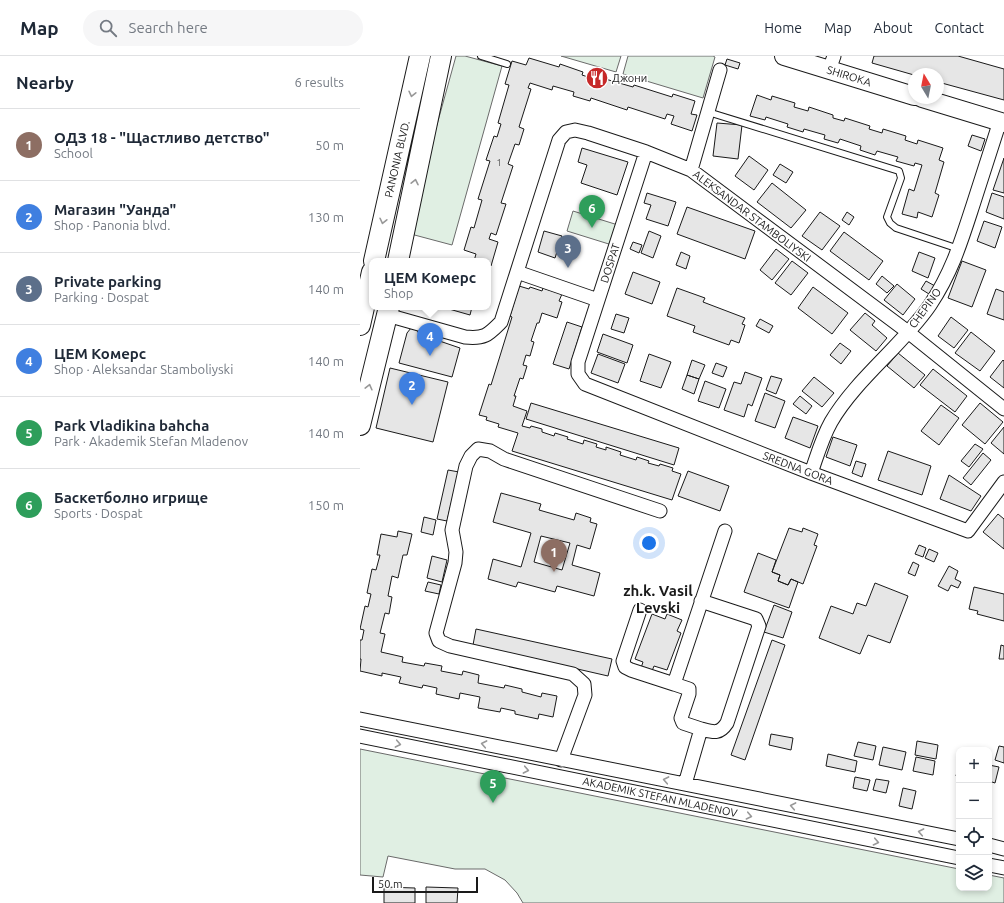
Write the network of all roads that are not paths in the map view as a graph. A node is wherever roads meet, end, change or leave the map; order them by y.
1 (420, 56) edge
2 (441, 56) edge
3 (481, 56) edge
4 (784, 56) edge
5 (831, 63) edge
6 (507, 64) dead end
7 (720, 70) dead end
8 (908, 94) edge
9 (942, 104) edge
10 (708, 112) junction
11 (1002, 122) edge
12 (646, 152) junction
13 (691, 170) junction
14 (959, 249) junction
15 (375, 258) edge
16 (399, 258) edge
17 (517, 272) junction
18 (369, 285) edge
19 (598, 300) junction
20 (388, 311) edge
21 (360, 325) edge
22 (908, 332) junction
23 (578, 374) joint
24 (1004, 409) edge
25 (360, 425) edge
26 (811, 473) junction
27 (1004, 482) edge
28 (660, 511) dead end
29 (726, 531) dead end
30 (701, 601) junction
31 (640, 610) dead end
32 (674, 684) junction
33 (360, 719) edge
34 (701, 729) junction
35 (360, 736) edge
36 (561, 760) junction
37 (685, 784) junction
38 (956, 838) edge
39 (992, 846) edge
40 (1004, 848) edge
41 (956, 857) edge
42 (992, 865) edge
43 (1004, 868) edge

1 -> 15 main road, PANONIA BLVD.
16 -> 2 main road, PANONIA BLVD.
3 - 6 lane
4 - 5 main road, SHIROKA
5 - 8 main road, SHIROKA
7 - 10 street
9 - 11 main road
10 - 13 street
10 - 14 lane
11 - 14 street, CHEPINO
12 - 13 street, ALEKSANDAR STAMBOLIYSKI
12 - 17 street, ALEKSANDAR STAMBOLIYSKI
12 - 19 street, DOSPAT
13 - 22 street, ALEKSANDAR STAMBOLIYSKI
14 - 22 street, CHEPINO
17 - 19 street
17 - 20 street, ALEKSANDAR STAMBOLIYSKI
18 - 21 main road
19 - 23 street, DOSPAT
25 -> 20 main road
22 - 24 street, ALEKSANDAR STAMBOLIYSKI
22 - 26 street, CHEPINO
23 - 26 street, SREDNA GORA
26 - 27 street, SREDNA GORA
28 - 36 street
29 - 30 street
30 - 32 street
30 - 34 street
31 - 32 street
32 - 34 street
36 -> 33 street, AKADEMIK STEFAN MLADENOV
34 - 37 street
35 -> 41 street, AKADEMIK STEFAN MLADENOV
37 -> 36 street, AKADEMIK STEFAN MLADENOV
38 -> 37 street, AKADEMIK STEFAN MLADENOV
39 - 40 street
42 - 43 street

